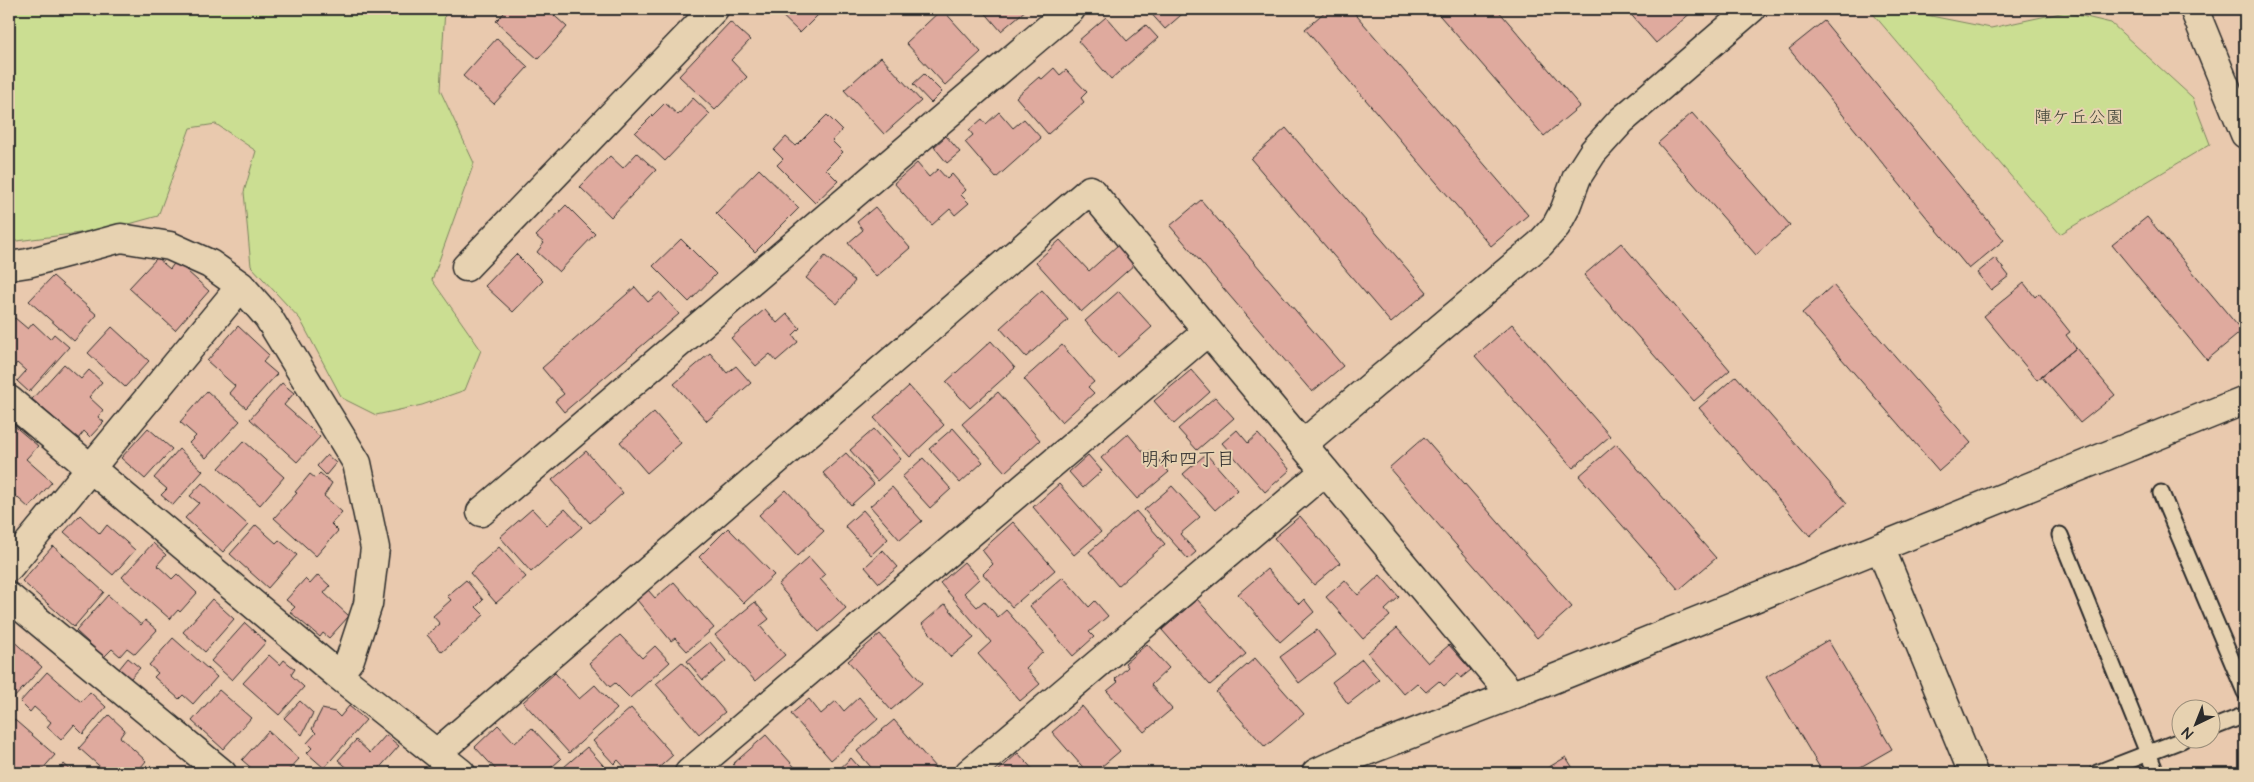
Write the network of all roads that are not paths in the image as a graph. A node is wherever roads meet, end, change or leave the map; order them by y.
1 (714, 9) edge
2 (1070, 9) edge
3 (1751, 9) edge
4 (2194, 9) edge
5 (2245, 134) edge
6 (9, 266) edge
7 (466, 267) dead end
8 (242, 286) junction
9 (1208, 331) junction
10 (9, 400) edge
11 (2245, 400) edge
12 (1302, 444) junction
13 (90, 470) junction
14 (1325, 472) junction
15 (2161, 494) dead end
16 (481, 512) dead end
17 (2060, 535) dead end
18 (1880, 547) junction
19 (9, 567) edge
20 (9, 597) edge
21 (338, 675) junction
22 (2245, 692) edge
23 (1512, 695) junction
24 (2245, 715) edge
25 (2222, 724) edge
26 (2172, 744) edge
27 (437, 753) junction
28 (2148, 753) junction
29 (222, 773) edge
30 (461, 773) edge
31 (688, 773) edge
32 (969, 773) edge
33 (1316, 773) edge
34 (1973, 773) edge
35 (2098, 773) edge
36 (2156, 773) edge

1 - 7 street
2 - 16 street
3 - 12 street
4 - 5 street
6 - 8 street
8 - 13 street
8 - 21 street
9 - 12 street
9 - 27 street
9 - 31 street
10 - 13 street
11 - 18 street
12 - 14 street
13 - 19 street
13 - 21 street
14 - 23 street
14 - 32 street
15 - 22 lane
17 - 28 lane
18 - 23 street
18 - 34 street
20 - 29 street
21 - 27 street
23 - 33 street
24 - 25 lane
26 - 28 lane
27 - 30 street
28 - 35 lane
28 - 36 lane

